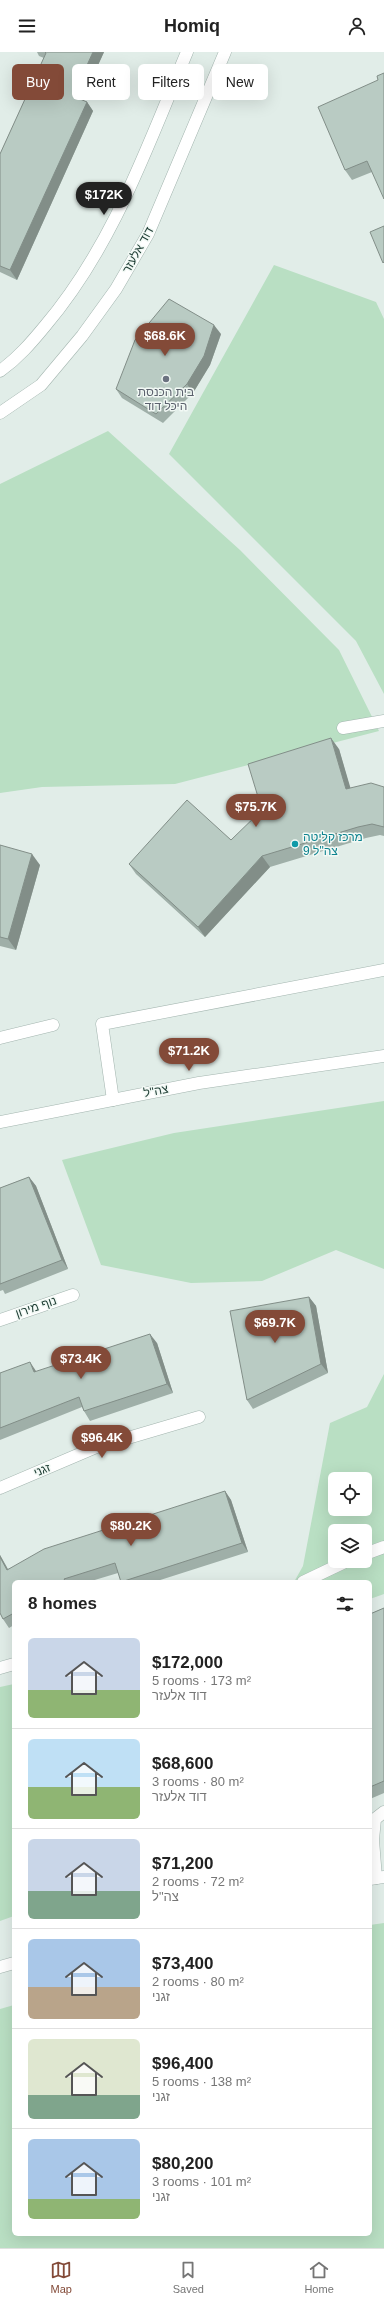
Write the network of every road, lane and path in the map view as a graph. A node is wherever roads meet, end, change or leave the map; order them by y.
1 (187, 52) edge
2 (225, 52) edge
3 (0, 371) edge
4 (0, 413) edge
5 (384, 721) edge
6 (343, 728) dead end
7 (384, 970) edge
8 (53, 1025) dead end
9 (0, 1038) edge
10 (384, 1056) edge
11 (113, 1100) junction
12 (0, 1122) edge
13 (73, 1295) dead end
14 (0, 1320) edge
15 (199, 1417) dead end
16 (0, 1488) edge
17 (384, 1547) edge
18 (372, 1551) edge
19 (332, 1568) edge
20 (307, 1580) edge
21 (12, 1665) edge
22 (0, 1668) edge
23 (384, 1812) edge
24 (377, 1878) edge
25 (12, 1964) edge
26 (0, 1967) edge

1 - 3 street
2 - 4 street, דוד אלעזר
5 - 6 street
7 - 11 street
8 - 9 street
10 - 11 street, צה"ל
11 - 12 street, צה"ל
13 - 14 street, נוף מירון
15 - 16 street, זגני
17 - 18 street
19 - 20 street
21 - 22 street
23 - 24 street
25 - 26 street

